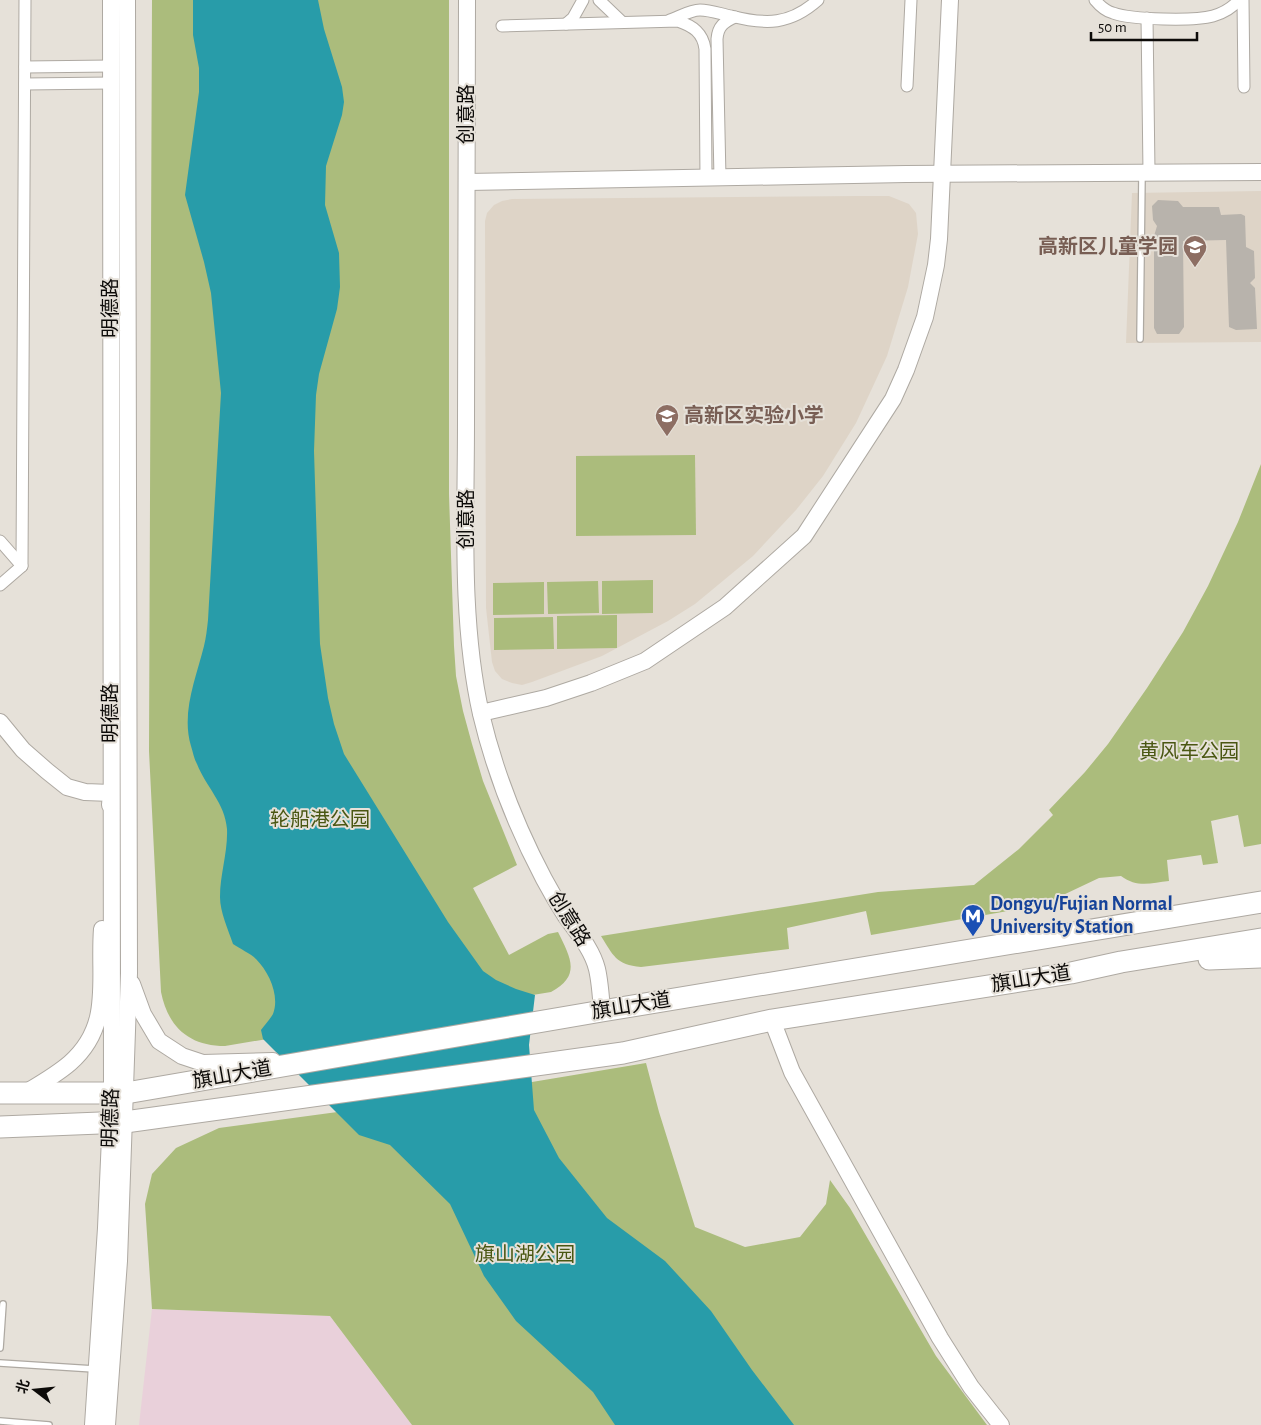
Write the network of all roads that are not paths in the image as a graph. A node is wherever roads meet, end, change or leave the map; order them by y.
1 (25, 0) edge
2 (111, 0) edge
3 (127, 0) edge
4 (467, 0) edge
5 (583, 0) edge
6 (599, 0) edge
7 (818, 0) edge
8 (911, 0) edge
9 (950, 0) edge
10 (1094, 0) edge
11 (1241, 0) edge
12 (735, 17) junction
13 (1147, 18) junction
14 (669, 21) junction
15 (622, 22) junction
16 (566, 24) junction
17 (502, 26) dead end
18 (25, 66) junction
19 (111, 66) junction
20 (111, 83) junction
21 (25, 84) junction
22 (907, 86) dead end
23 (1244, 87) dead end
24 (1145, 172) junction
25 (1261, 172) edge
26 (943, 174) junction
27 (713, 178) junction
28 (467, 182) junction
29 (1140, 339) dead end
30 (0, 541) edge
31 (22, 566) junction
32 (0, 585) edge
33 (481, 713) junction
34 (0, 722) edge
35 (111, 793) junction
36 (1255, 902) edge
37 (1261, 939) edge
38 (1261, 957) edge
39 (1121, 962) junction
40 (129, 974) junction
41 (602, 1011) junction
42 (772, 1020) junction
43 (318, 1060) junction
44 (119, 1092) junction
45 (0, 1093) edge
46 (25, 1093) junction
47 (118, 1123) junction
48 (0, 1127) edge
49 (3, 1304) dead end
50 (0, 1348) edge
51 (0, 1363) edge
52 (96, 1370) junction
53 (0, 1421) edge
54 (49, 1425) edge
55 (93, 1425) edge
56 (107, 1425) edge
57 (1001, 1425) edge

1 - 18 street
2 - 19 street, 明德路
3 - 40 street
4 - 28 street, 创意路
5 - 16 street
6 - 15 street
7 - 12 street
8 - 22 street
9 - 26 street
10 - 13 street
11 - 13 street
11 - 23 street
12 - 14 street
12 - 27 street
13 - 24 street
14 - 15 street
14 - 27 street
15 - 16 street
16 - 17 street
18 - 19 street
18 - 21 street
19 - 20 street, 明德路
20 - 21 street
20 - 35 street, 明德路
21 - 31 street
24 - 25 street
24 - 26 street
24 - 29 lane
26 - 27 street
26 - 33 street
27 - 28 street
28 - 33 street, 创意路
30 - 31 street
31 - 32 street
33 - 41 street, 创意路
34 - 35 street
35 - 44 street, 明德路
35 - 46 street
36 - 41 highway, 旗山大道
37 - 39 highway, 旗山大道
38 - 39 highway
39 - 42 highway, 旗山大道
40 - 43 street
40 - 44 street
41 - 43 highway, 旗山大道
42 - 47 highway, 旗山大道
42 - 57 street
43 - 44 highway, 旗山大道
44 - 46 highway, 旗山大道
44 - 47 street, 明德路
45 - 46 highway, 旗山大道
47 - 48 highway, 旗山大道
47 - 52 street, 明德路
47 - 56 street, 明德路
49 - 50 lane
51 - 52 lane
52 - 55 street, 明德路
53 - 54 lane

